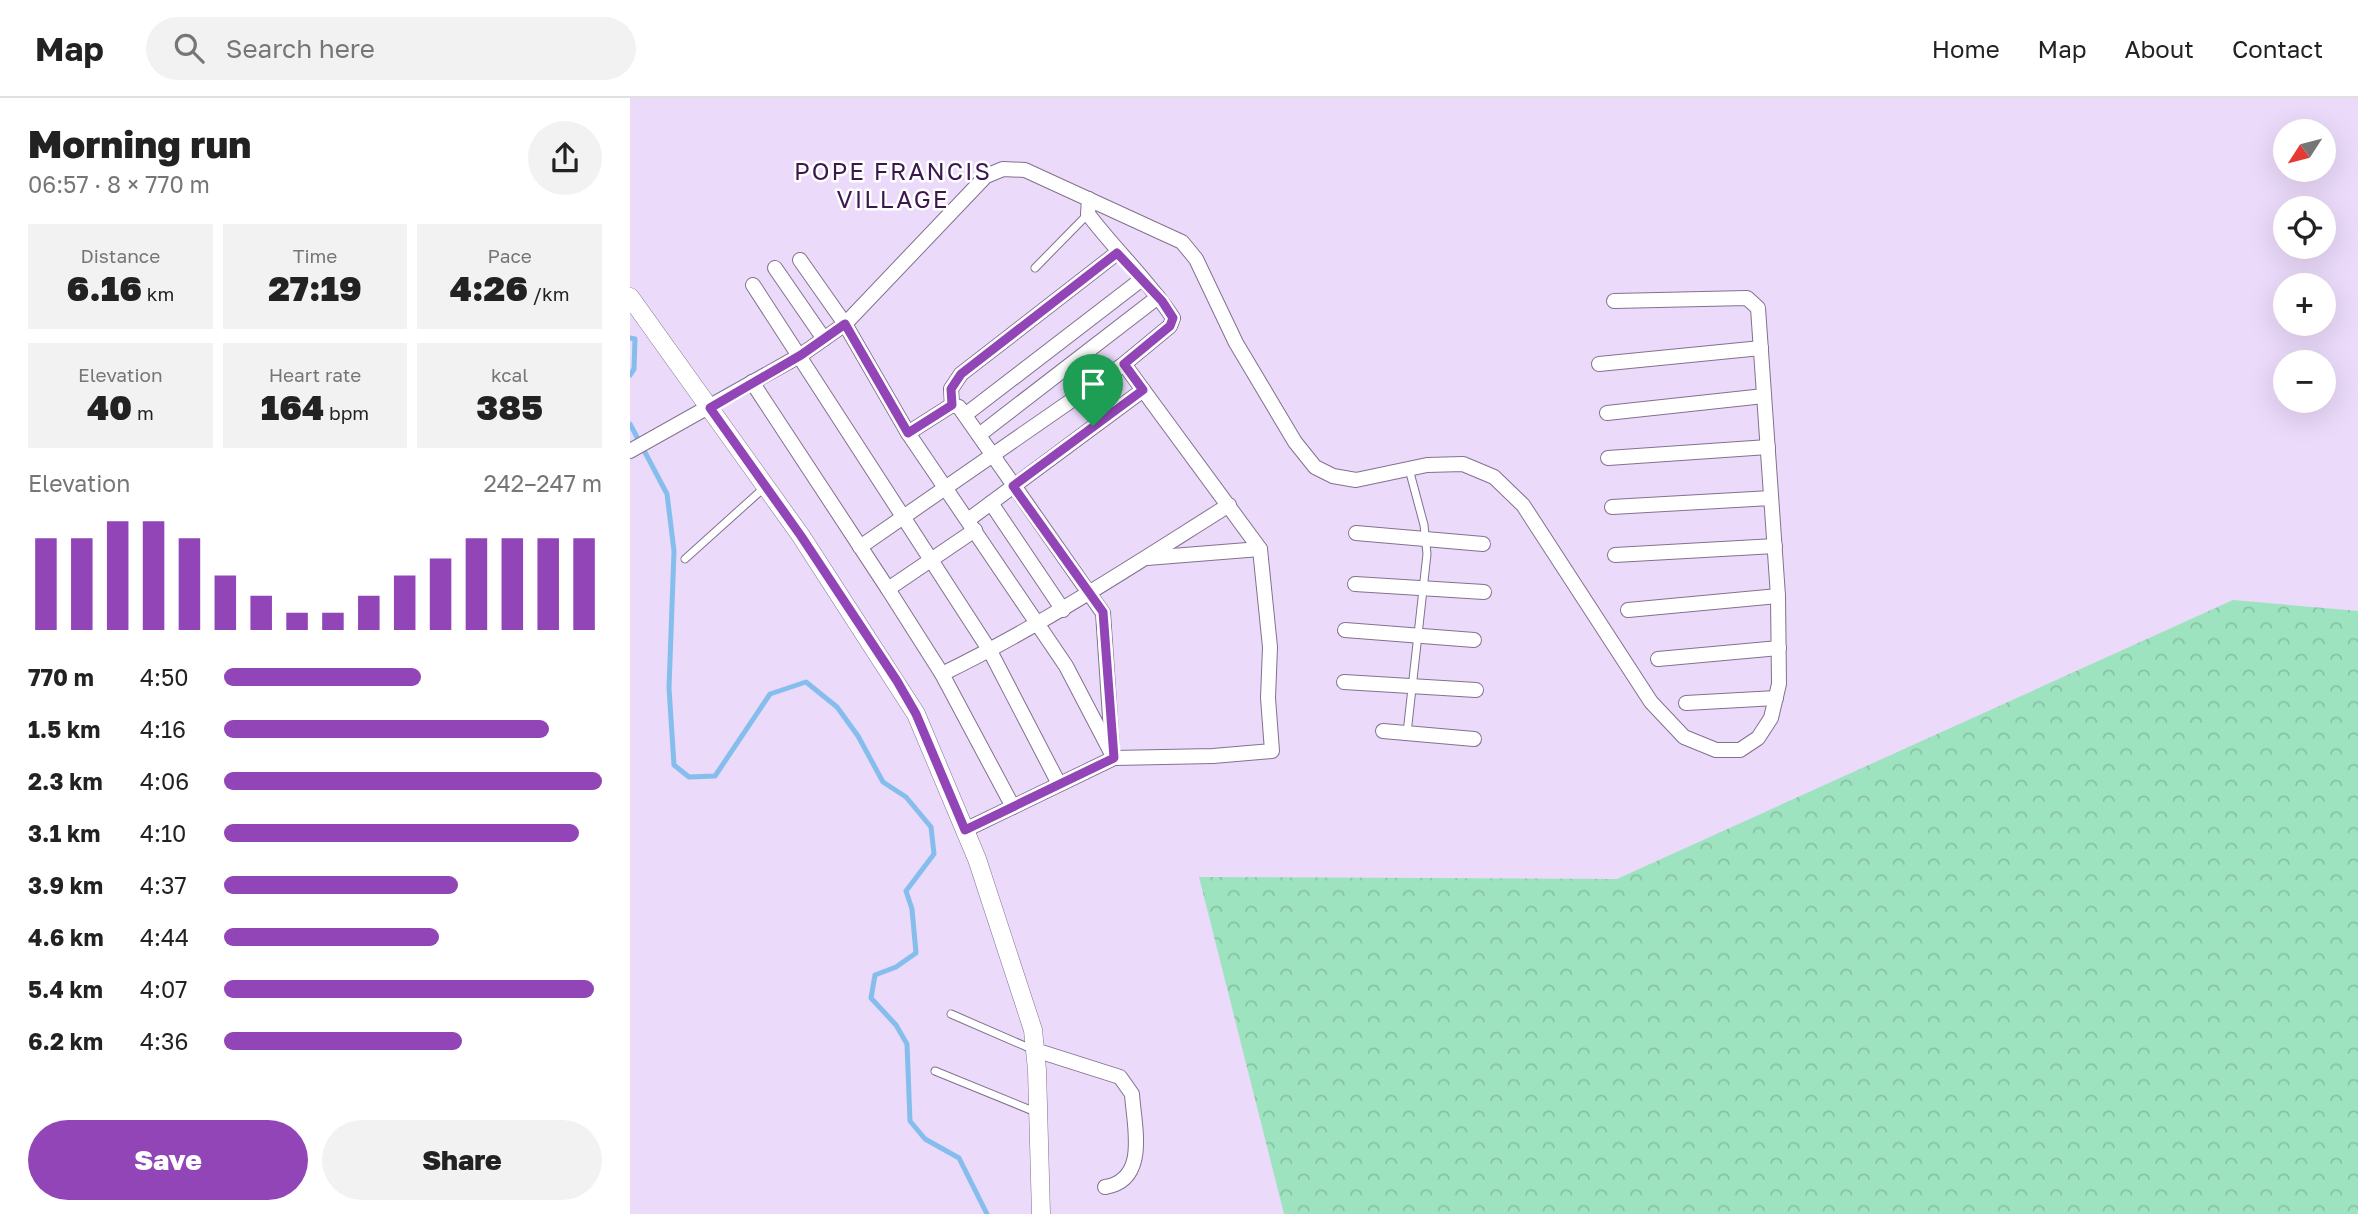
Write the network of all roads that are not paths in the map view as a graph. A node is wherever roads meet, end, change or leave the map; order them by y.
1 (1089, 199) junction
2 (1088, 215) junction
3 (1117, 253) junction
4 (800, 260) dead end
5 (775, 268) dead end
6 (1035, 268) dead end
7 (1142, 279) junction
8 (753, 285) dead end
9 (630, 297) edge
10 (1158, 297) junction
11 (1614, 301) dead end
12 (845, 324) junction
13 (824, 339) junction
14 (1761, 348) junction
15 (801, 355) junction
16 (1124, 364) junction
17 (1599, 364) dead end
18 (752, 382) junction
19 (1143, 390) junction
20 (1764, 396) junction
21 (952, 405) junction
22 (710, 408) junction
23 (1607, 413) dead end
24 (965, 415) junction
25 (908, 433) junction
26 (979, 435) junction
27 (1768, 447) junction
28 (630, 451) edge
29 (995, 456) junction
30 (1608, 458) dead end
31 (1409, 469) junction
32 (765, 486) junction
33 (1013, 486) junction
34 (948, 488) junction
35 (1771, 498) junction
36 (991, 503) junction
37 (1229, 505) junction
38 (1612, 508) dead end
39 (903, 518) junction
40 (971, 525) junction
41 (1356, 533) dead end
42 (1425, 538) junction
43 (1483, 544) dead end
44 (1775, 546) junction
45 (860, 547) junction
46 (1261, 549) junction
47 (1615, 555) dead end
48 (1145, 558) junction
49 (685, 559) dead end
50 (931, 560) junction
51 (1355, 584) dead end
52 (1424, 586) junction
53 (888, 589) junction
54 (1484, 592) dead end
55 (1090, 594) junction
56 (1778, 596) junction
57 (1063, 610) junction
58 (1628, 610) dead end
59 (1039, 624) junction
60 (1345, 630) dead end
61 (1418, 635) junction
62 (1474, 640) dead end
63 (1779, 648) junction
64 (990, 651) junction
65 (1658, 659) dead end
66 (942, 674) junction
67 (1344, 682) dead end
68 (1413, 684) junction
69 (1476, 690) dead end
70 (1776, 698) junction
71 (1686, 703) dead end
72 (1383, 731) dead end
73 (1407, 733) junction
74 (1474, 739) dead end
75 (1113, 756) junction
76 (1059, 785) junction
77 (1013, 807) junction
78 (965, 830) junction
79 (951, 1014) dead end
80 (1035, 1050) junction
81 (935, 1071) dead end
82 (1038, 1113) junction
83 (1105, 1186) dead end
84 (1041, 1214) edge

1 - 2 street
1 - 12 street
1 - 31 street
2 - 3 street
2 - 6 lane
3 - 7 street
3 - 21 street
4 - 12 street
5 - 13 street
7 - 10 street
7 - 24 street
8 - 15 street
9 - 22 street
10 - 16 street
10 - 26 street
11 - 14 street
12 - 13 street
12 - 25 street
13 - 15 street
14 - 17 street
14 - 20 street
15 - 18 street
15 - 39 street
16 - 19 street
16 - 29 street
18 - 22 street
18 - 45 street
19 - 33 street
19 - 37 street
20 - 23 street
20 - 27 street
21 - 24 street
21 - 25 street
22 - 28 street
22 - 32 street
24 - 26 street
25 - 34 street
26 - 29 street
27 - 30 street
27 - 35 street
29 - 33 street
29 - 34 street
31 - 42 lane
31 - 70 street
32 - 49 lane
32 - 78 street
33 - 36 street
33 - 55 street
34 - 39 street
34 - 40 street
35 - 38 street
35 - 44 street
36 - 40 street
36 - 57 street
37 - 46 street
37 - 48 street
39 - 45 street
39 - 50 street
40 - 50 street
40 - 59 street
41 - 42 street
42 - 43 street
42 - 52 lane
44 - 47 street
44 - 56 street
45 - 53 street
46 - 48 street
46 - 75 street
48 - 55 street
50 - 53 street
50 - 64 street
51 - 52 street
52 - 54 street
52 - 61 lane
53 - 66 street
55 - 57 street
55 - 75 street
56 - 58 street
56 - 63 street
57 - 59 street
59 - 64 street
59 - 75 street
60 - 61 street
61 - 62 street
61 - 68 lane
63 - 65 street
63 - 70 street
64 - 66 street
64 - 76 street
66 - 77 street
67 - 68 street
68 - 69 street
68 - 73 lane
70 - 71 street
72 - 73 street
73 - 74 street
75 - 76 street
76 - 77 street
77 - 78 street
78 - 80 street
79 - 80 lane
80 - 82 street
80 - 83 street
81 - 82 lane
82 - 84 street

